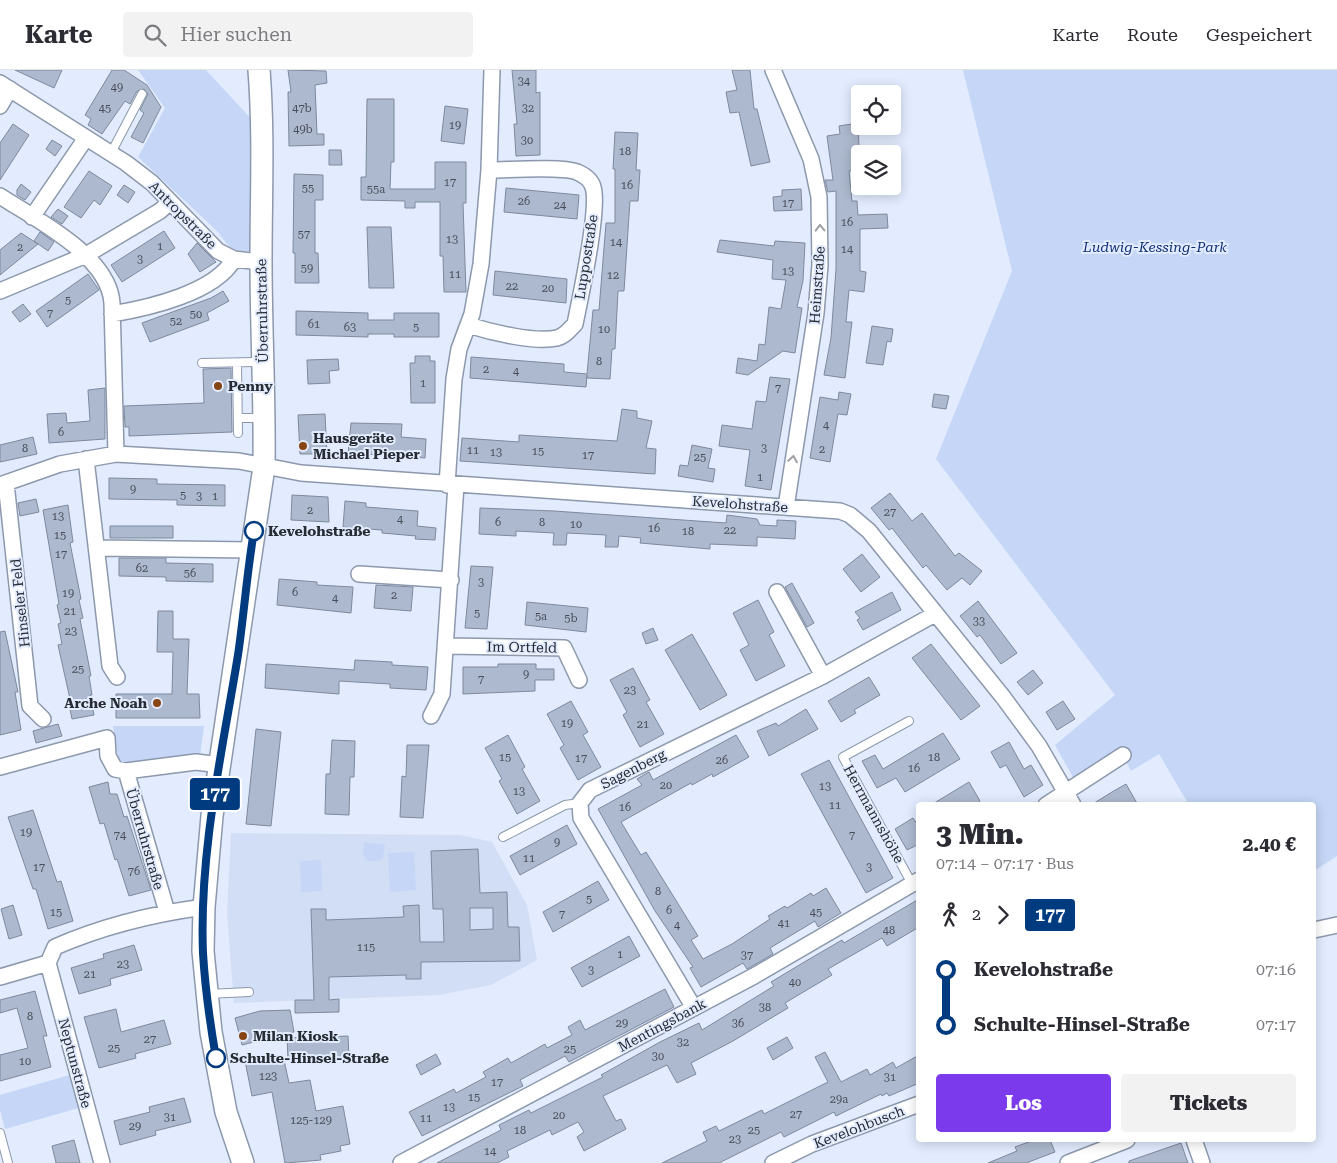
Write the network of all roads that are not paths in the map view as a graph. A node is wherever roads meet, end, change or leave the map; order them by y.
1 (259, 70) edge
2 (492, 70) edge
3 (772, 70) edge
4 (5, 86) edge
5 (142, 94) dead end
6 (0, 106) edge
7 (86, 138) junction
8 (111, 153) junction
9 (489, 170) junction
10 (0, 196) edge
11 (170, 202) junction
12 (32, 217) junction
13 (86, 255) junction
14 (234, 259) junction
15 (261, 262) junction
16 (0, 291) edge
17 (112, 308) junction
18 (468, 325) junction
19 (263, 362) junction
20 (202, 363) dead end
21 (237, 363) junction
22 (239, 418) junction
23 (266, 418) junction
24 (238, 433) dead end
25 (116, 454) junction
26 (86, 459) junction
27 (264, 467) junction
28 (3, 484) edge
29 (452, 485) junction
30 (786, 507) junction
31 (97, 548) junction
32 (251, 550) junction
33 (359, 574) dead end
34 (451, 580) junction
35 (777, 592) dead end
36 (935, 614) junction
37 (446, 646) junction
38 (117, 676) dead end
39 (823, 676) junction
40 (579, 680) dead end
41 (431, 716) dead end
42 (42, 719) dead end
43 (909, 721) dead end
44 (1123, 755) dead end
45 (220, 765) junction
46 (0, 767) edge
47 (126, 771) junction
48 (1070, 799) edge
49 (580, 803) junction
50 (503, 837) dead end
51 (915, 882) edge
52 (204, 907) junction
53 (166, 912) junction
54 (1337, 925) edge
55 (1316, 930) edge
56 (48, 963) junction
57 (0, 977) edge
58 (249, 992) dead end
59 (206, 994) junction
60 (694, 1008) junction
61 (916, 1105) edge
62 (0, 1133) edge
63 (1122, 1142) edge
64 (1195, 1142) edge
65 (8, 1163) edge
66 (102, 1163) edge
67 (243, 1163) edge
68 (401, 1163) edge
69 (773, 1163) edge
70 (1068, 1163) edge
71 (1202, 1163) edge

1 - 15 main road, Überruhrstraße
2 - 9 street
30 -> 3 street, Heimstraße
4 - 6 street, Antropstraße
4 - 7 street, Antropstraße
5 - 8 lane
7 - 8 street, Antropstraße
7 - 12 street
8 - 11 street, Antropstraße
9 - 18 street
9 - 18 street, Luppostraße
10 - 12 street
11 - 13 street
11 - 14 street, Antropstraße
12 - 13 street
13 - 16 street
13 - 17 street
14 - 15 street, Antropstraße
14 - 17 street, Überruhrstraße
15 - 19 main road, Überruhrstraße
17 - 25 street
18 - 29 street
19 - 21 lane
19 - 23 main road, Überruhrstraße
20 - 21 lane
21 - 22 lane
22 - 23 lane
22 - 24 lane
23 - 27 main road, Überruhrstraße
25 - 26 street, Hinseler Feld
25 - 27 street, Hinseler Feld
26 - 28 street, Hinseler Feld
26 - 31 street
27 - 29 street, Kevelohstraße
27 - 32 main road, Überruhrstraße
28 - 42 street, Hinseler Feld
29 - 30 street, Kevelohstraße
29 - 34 street
30 - 36 street, Kevelohstraße
31 - 32 street
31 - 38 street
32 - 45 main road, Überruhrstraße
33 - 34 street
34 - 37 street
35 - 39 street
36 - 39 street, Sagenberg
36 - 48 street, Kevelohstraße
37 - 40 street, Im Ortfeld
37 - 41 street
39 - 49 street, Sagenberg
43 - 51 lane, Herrmannshöhe
44 - 48 street
45 - 47 street, Überruhrstraße
45 - 52 main road, Überruhrstraße
46 - 47 street
47 - 53 street, Überruhrstraße
49 - 50 lane
49 - 60 street
51 - 60 street, Mentingsbank
52 - 53 street
52 - 59 main road, Überruhrstraße
53 - 56 street
54 - 55 street
56 - 57 street
56 - 66 street, Neptunstraße
58 - 59 lane
59 - 67 main road, Überruhrstraße
60 - 68 street, Mentingsbank
61 - 69 street, Kevelohbusch
62 - 65 lane
63 - 70 street
64 - 71 street

